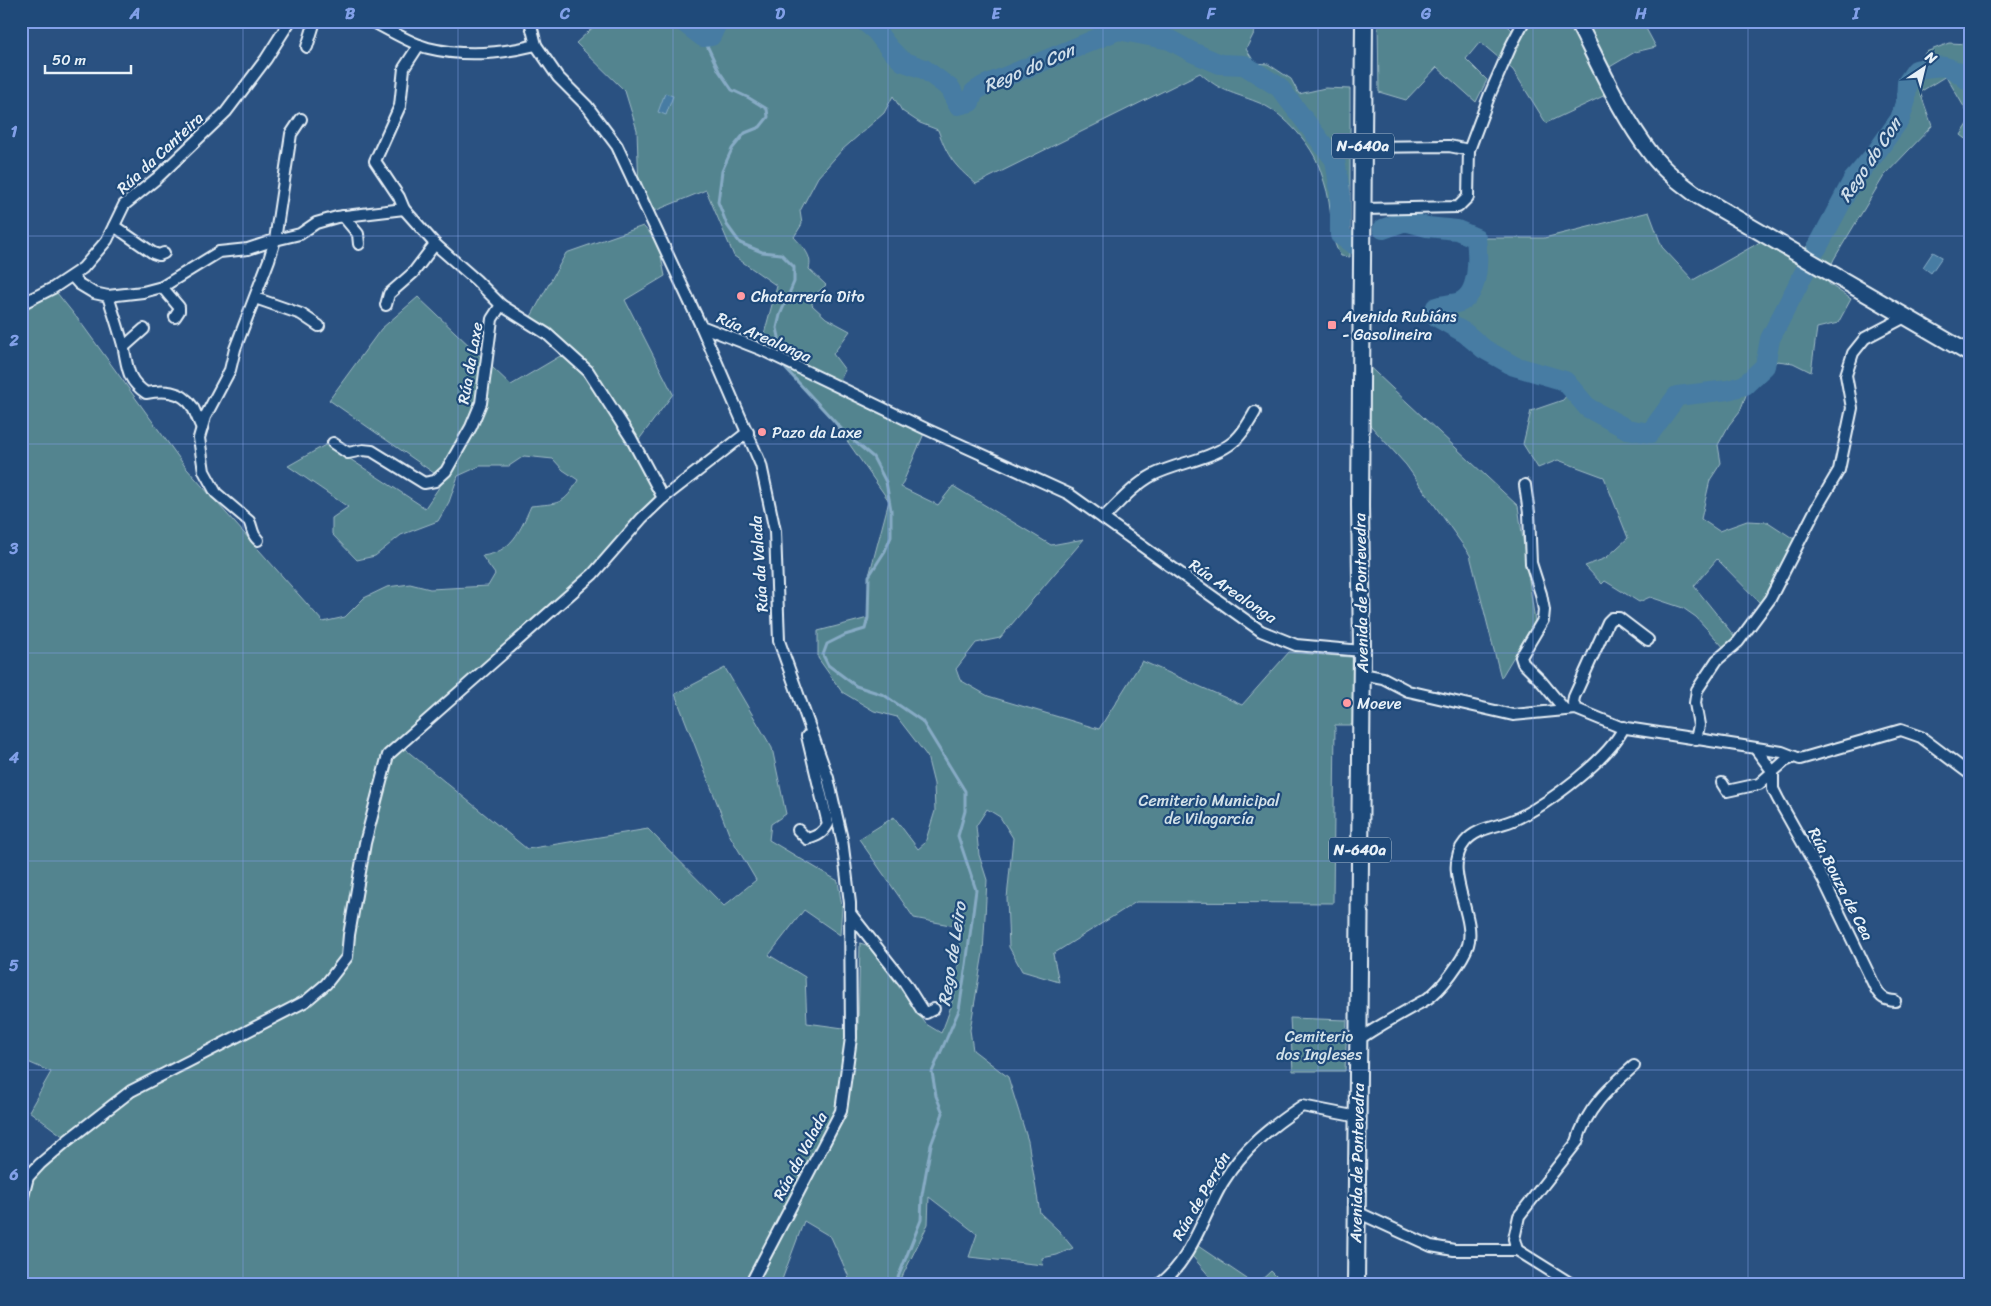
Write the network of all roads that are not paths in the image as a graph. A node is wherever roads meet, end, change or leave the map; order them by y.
1 (315, 21) edge
2 (371, 21) edge
3 (530, 21) edge
4 (1364, 21) edge
5 (1524, 21) edge
6 (1577, 21) edge
7 (284, 24) edge
8 (419, 45) junction
9 (536, 45) junction
10 (307, 47) dead end
11 (301, 118) dead end
12 (1363, 147) junction
13 (1469, 150) junction
14 (404, 209) junction
15 (1363, 210) junction
16 (343, 216) junction
17 (114, 226) junction
18 (274, 240) junction
19 (359, 244) dead end
20 (436, 246) junction
21 (164, 253) dead end
22 (72, 276) junction
23 (162, 287) junction
24 (108, 296) junction
25 (255, 298) junction
26 (21, 304) edge
27 (386, 305) dead end
28 (501, 305) junction
29 (1905, 316) junction
30 (175, 317) dead end
31 (319, 326) dead end
32 (701, 326) junction
33 (144, 329) dead end
34 (123, 344) junction
35 (1970, 354) edge
36 (1255, 412) dead end
37 (202, 428) junction
38 (748, 432) junction
39 (333, 443) dead end
40 (1525, 485) dead end
41 (664, 498) junction
42 (1103, 518) junction
43 (258, 540) dead end
44 (1648, 640) dead end
45 (1362, 651) junction
46 (1362, 674) junction
47 (1576, 709) junction
48 (1566, 710) junction
49 (806, 718) junction
50 (1624, 727) junction
51 (1696, 740) junction
52 (1755, 748) junction
53 (1794, 757) junction
54 (1772, 772) junction
55 (1970, 774) edge
56 (1722, 783) dead end
57 (798, 830) dead end
58 (850, 913) junction
59 (1894, 1001) dead end
60 (934, 1009) dead end
61 (1359, 1039) junction
62 (1634, 1066) dead end
63 (1358, 1117) junction
64 (23, 1190) edge
65 (21, 1204) edge
66 (1357, 1212) junction
67 (1517, 1250) junction
68 (750, 1285) edge
69 (1158, 1285) edge
70 (1356, 1285) edge
71 (1573, 1285) edge

1 - 10 street
2 - 8 street
3 - 9 street, Rúa Arealonga
4 - 12 main road, Avenida de Pontevedra / N-640a
5 - 13 street
6 - 29 main road
7 - 17 street, Rúa da Canteira
8 - 9 street
8 - 14 street
9 - 32 street, Rúa Arealonga
11 - 18 street
12 - 13 street
12 - 15 main road, Avenida de Pontevedra / N-640a
13 - 15 street
14 - 16 street
14 - 20 street
15 - 45 main road, Avenida de Pontevedra / N-640a
16 - 18 street
16 - 19 street
17 - 21 street
17 - 22 street, Rúa da Canteira
18 - 23 street
18 - 25 street
20 - 27 street
20 - 28 street
22 - 24 street
22 - 26 street, Rúa da Canteira
23 - 24 street
23 - 30 street
24 - 34 street
25 - 31 street
25 - 37 street
28 - 39 street, Rúa da Laxe
28 - 41 street
29 - 35 main road
29 - 51 street
32 - 38 street, Rúa da Valada
32 - 42 street, Rúa Arealonga
33 - 34 street
34 - 37 street
36 - 42 street
37 - 43 street
38 - 41 street
38 - 49 street, Rúa da Valada
40 - 48 street
41 - 64 street
42 - 45 street, Rúa Arealonga
44 - 47 street
45 - 46 main road, Avenida de Pontevedra / N-640a
46 - 48 street
46 - 61 main road, Avenida de Pontevedra / N-640a
47 - 48 street
47 - 50 street
49 - 57 street, Rúa da Valada
49 - 58 street, Rúa da Valada
50 - 51 street
50 - 61 street
51 - 52 street
52 - 53 street
52 - 54 street, Rúa Bouza de Cea
53 - 54 street
53 - 55 street
54 - 56 street
54 - 59 street, Rúa Bouza de Cea
58 - 60 street
58 - 68 street, Rúa da Valada
61 - 63 main road, Avenida de Pontevedra / N-640a
62 - 67 street
63 - 66 main road, Avenida de Pontevedra / N-640a
63 - 69 street, Rúa de Perrón
64 - 65 street
66 - 67 street
66 - 70 main road, Avenida de Pontevedra / N-640a
67 - 71 street

